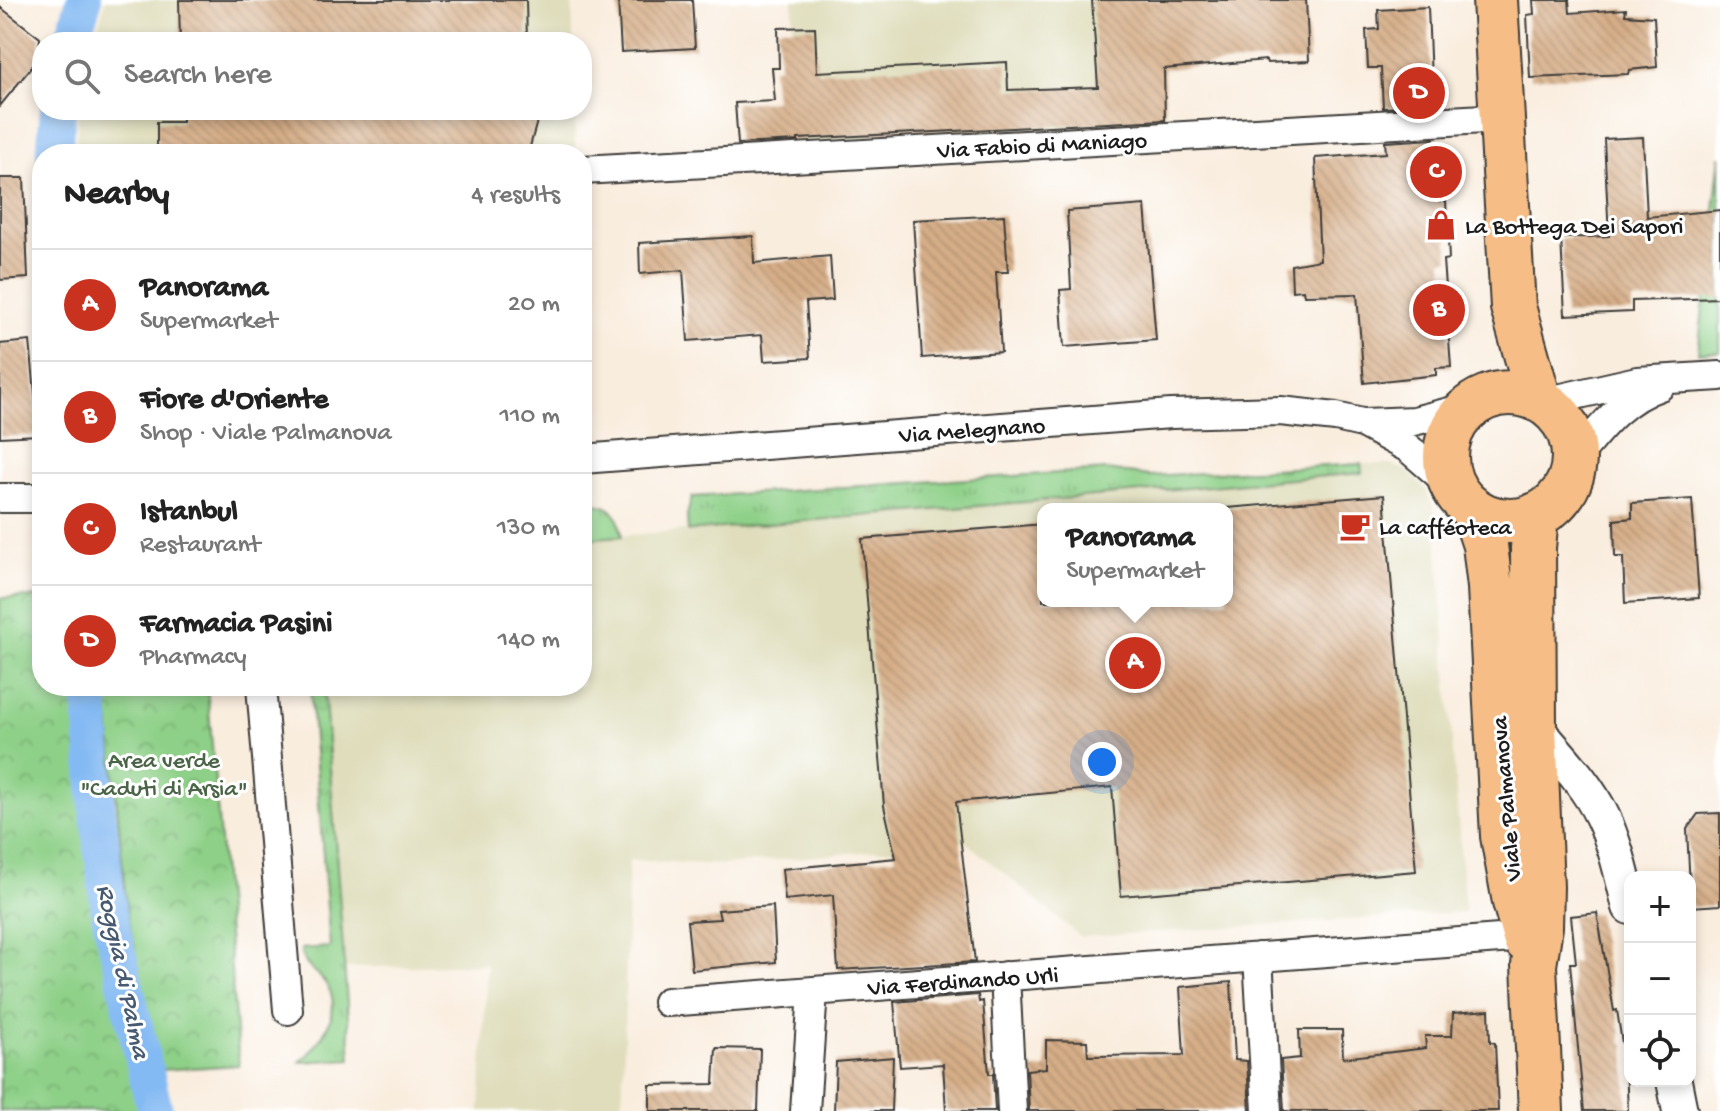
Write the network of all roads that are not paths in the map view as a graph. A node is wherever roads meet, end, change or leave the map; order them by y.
1 (1495, 0) edge
2 (1502, 118) junction
3 (592, 169) edge
4 (1513, 307) junction
5 (1720, 376) edge
6 (1685, 378) junction
7 (1541, 401) junction
8 (1476, 403) junction
9 (1362, 423) junction
10 (592, 458) edge
11 (1574, 460) junction
12 (0, 498) edge
13 (32, 498) edge
14 (1463, 498) junction
15 (1536, 515) junction
16 (1495, 679) junction
17 (262, 696) edge
18 (1534, 727) junction
19 (1624, 884) edge
20 (1530, 951) junction
21 (1258, 957) junction
22 (1005, 976) junction
23 (813, 991) junction
24 (667, 1002) dead end
25 (288, 1010) dead end
26 (1675, 1087) edge
27 (805, 1111) edge
28 (1012, 1111) edge
29 (1267, 1111) edge
30 (1541, 1111) edge
31 (1680, 1111) edge

1 - 2 main road
2 - 3 street, Via Fabio di Maniago
2 - 4 main road
4 - 7 main road
4 - 8 main road
5 - 6 street
6 - 7 street
6 - 11 street
7 - 8 main road
7 - 11 main road
8 - 9 street, Via Melegnano
8 - 14 main road
9 - 10 street, Via Melegnano
9 - 14 street, Via Melegnano
11 - 15 main road
12 - 13 street
14 - 15 main road
14 - 16 main road, Viale Palmanova
15 - 18 main road, Viale Palmanova
16 - 18 street, Viale Palmanova
16 - 20 main road, Viale Palmanova
17 - 25 street
18 - 19 street
18 - 20 main road, Viale Palmanova
20 - 21 street, Via Ferdinando Urli
20 - 30 main road, Viale Palmanova
21 - 22 street, Via Ferdinando Urli
21 - 29 street
22 - 23 street, Via Ferdinando Urli
22 - 28 street
23 - 24 street, Via Ferdinando Urli
23 - 27 street
26 - 31 street

